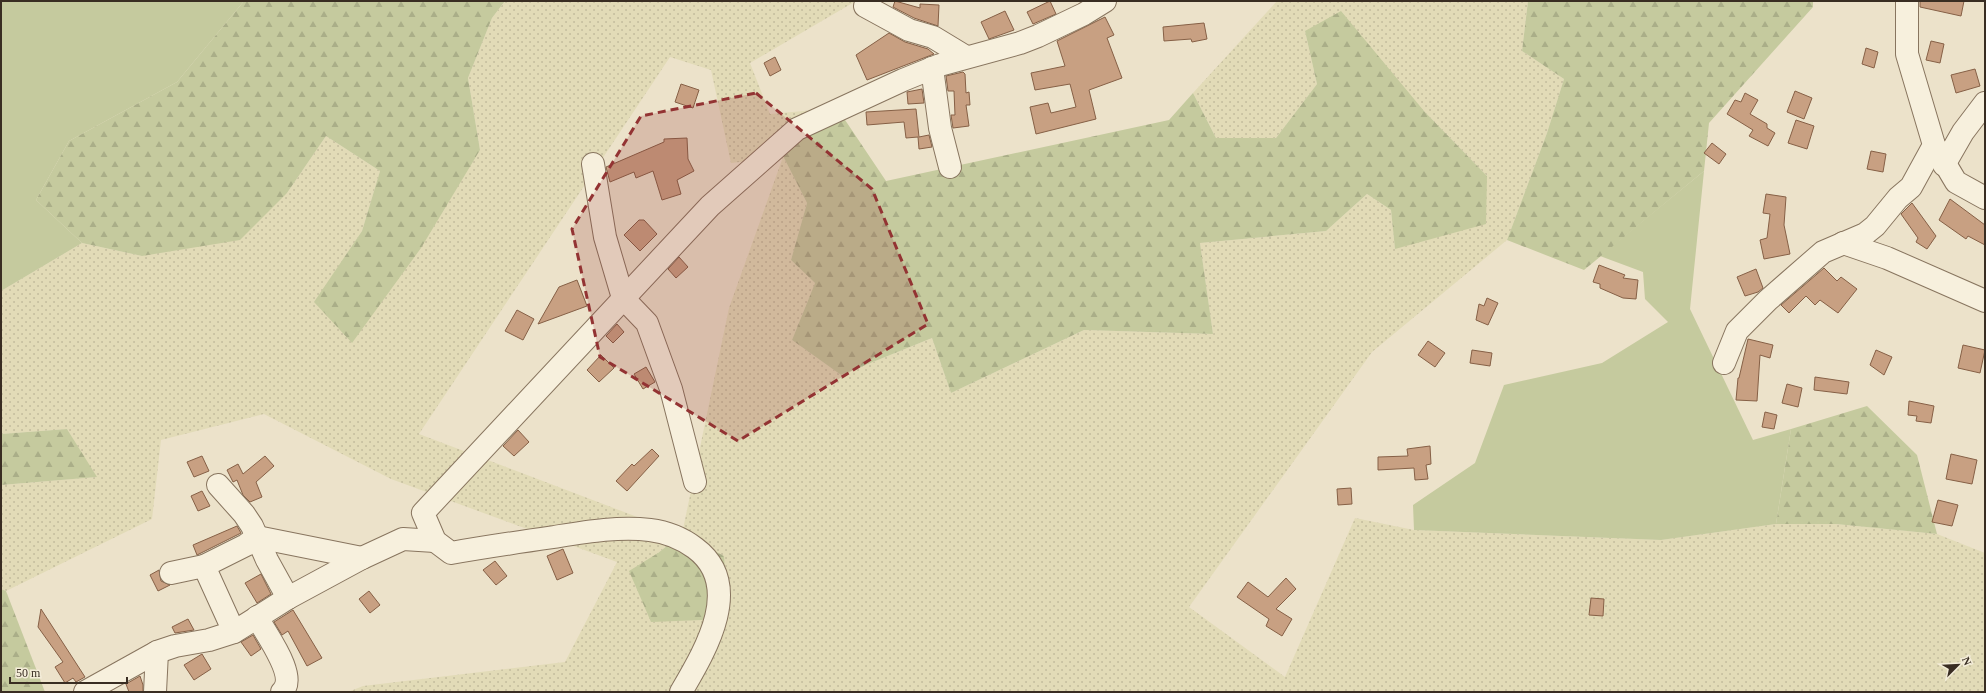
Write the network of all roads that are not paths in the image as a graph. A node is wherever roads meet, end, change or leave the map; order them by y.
1 (1105, 1) edge
2 (1906, 1) edge
3 (865, 6) dead end
4 (966, 57) junction
5 (932, 68) junction
6 (1985, 103) edge
7 (1934, 145) junction
8 (592, 164) dead end
9 (1944, 166) junction
10 (950, 167) dead end
11 (1985, 198) edge
12 (1843, 243) junction
13 (623, 298) junction
14 (1985, 301) edge
15 (1724, 363) dead end
16 (695, 482) dead end
17 (218, 485) dead end
18 (257, 537) junction
19 (435, 541) junction
20 (362, 558) junction
21 (204, 566) junction
22 (171, 572) dead end
23 (288, 598) junction
24 (257, 617) junction
25 (234, 632) junction
26 (157, 652) junction
27 (85, 692) edge
28 (155, 692) edge
29 (282, 692) edge
30 (681, 692) edge

1 - 4 street
2 - 7 street
3 - 4 street
4 - 5 street
5 - 10 street
5 - 13 street
6 - 9 street
7 - 9 street
7 - 12 street
8 - 13 street
9 - 11 street
12 - 14 street
12 - 15 street
13 - 16 street
13 - 19 street
17 - 18 street
18 - 20 street
18 - 21 street
18 - 23 street
19 - 20 street
19 - 30 street
20 - 23 street
21 - 22 street
21 - 25 street
23 - 24 street
24 - 25 street
24 - 29 street
25 - 26 street
26 - 27 street
26 - 28 street

